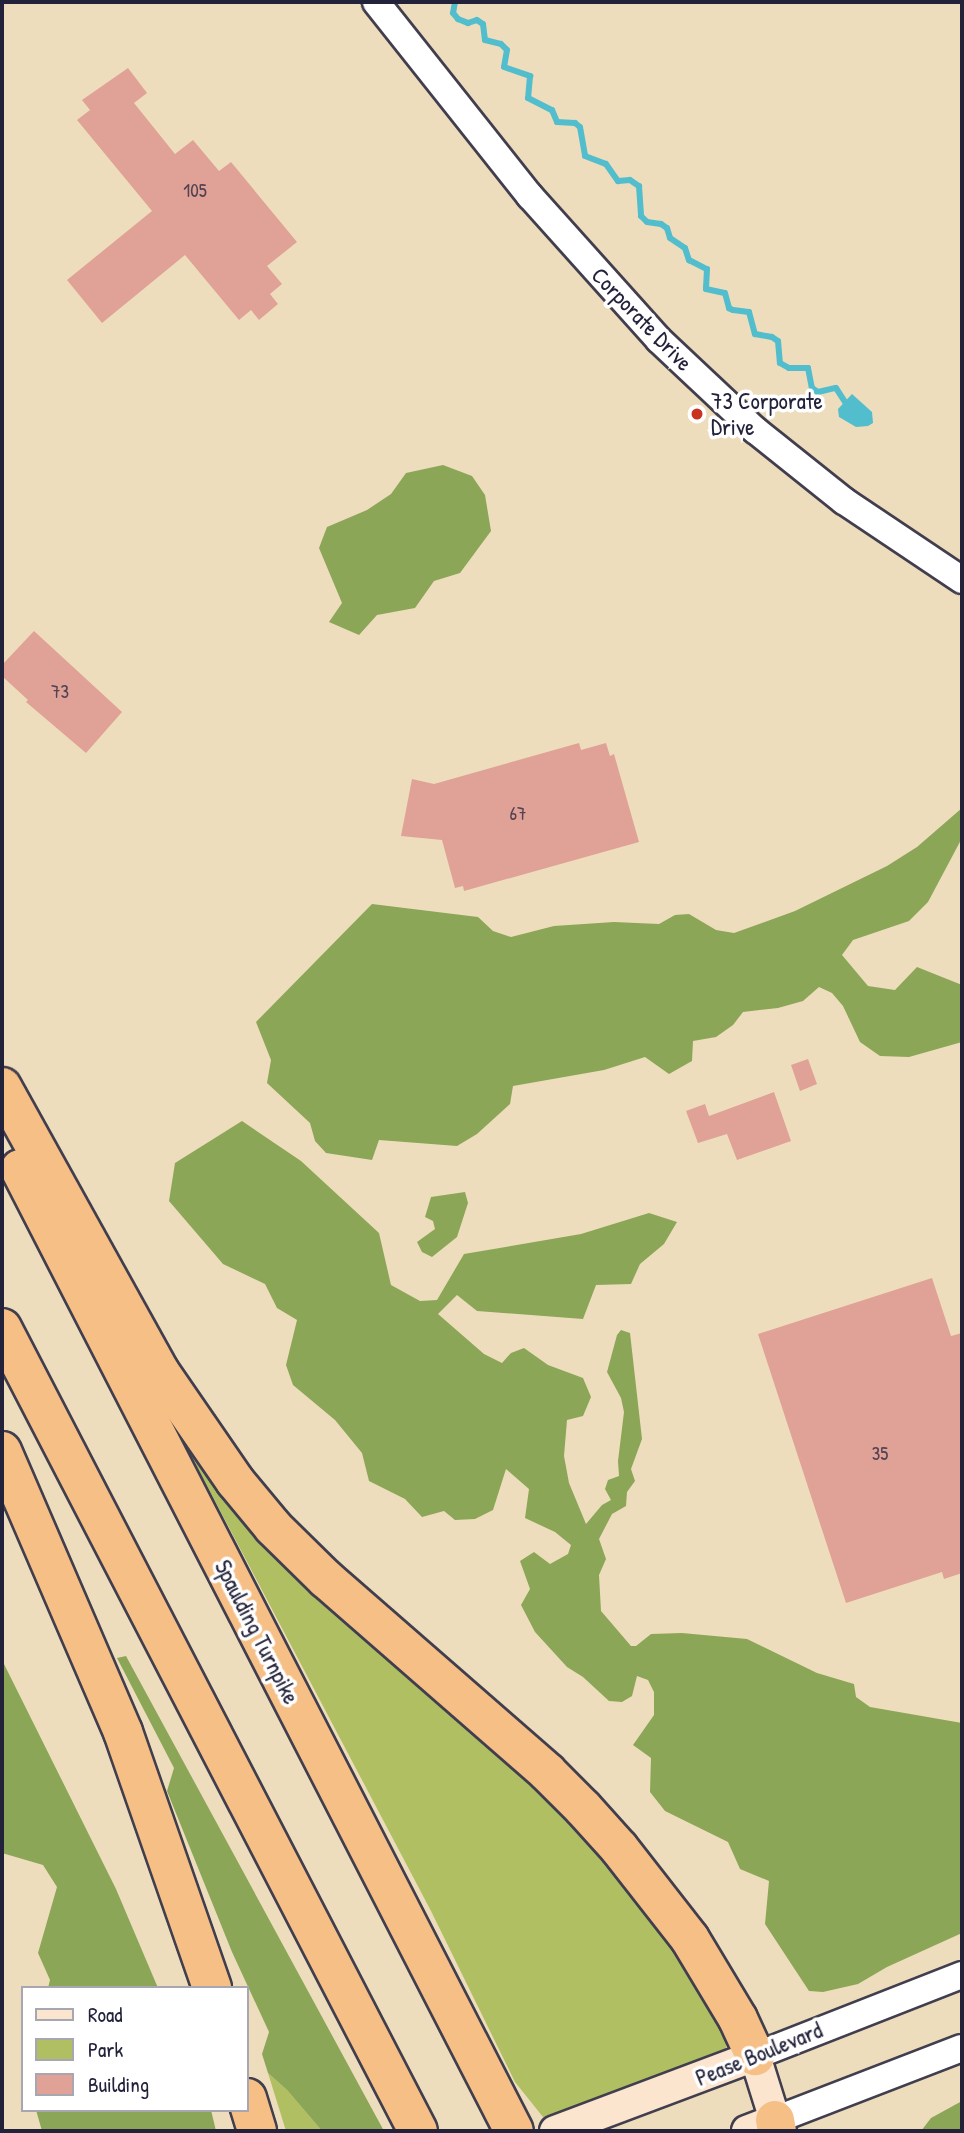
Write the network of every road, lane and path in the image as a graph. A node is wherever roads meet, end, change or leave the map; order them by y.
1 (376, 2) edge
2 (962, 580) edge
3 (2, 1087) edge
4 (2, 1133) edge
5 (2, 1328) edge
6 (2, 1451) edge
7 (962, 1975) edge
8 (211, 1986) edge
9 (962, 2048) edge
10 (755, 2056) junction
11 (248, 2101) edge
12 (512, 2128) edge
13 (766, 2128) edge
14 (257, 2131) edge
15 (418, 2131) edge
16 (555, 2131) edge

1 - 2 street, Corporate Drive
3 - 10 highway
4 - 12 highway, Spaulding Turnpike
5 - 15 highway
6 - 8 highway
7 - 10 street, Pease Boulevard
9 - 13 street
10 - 13 main road
10 - 16 main road, Pease Boulevard
11 - 14 highway

